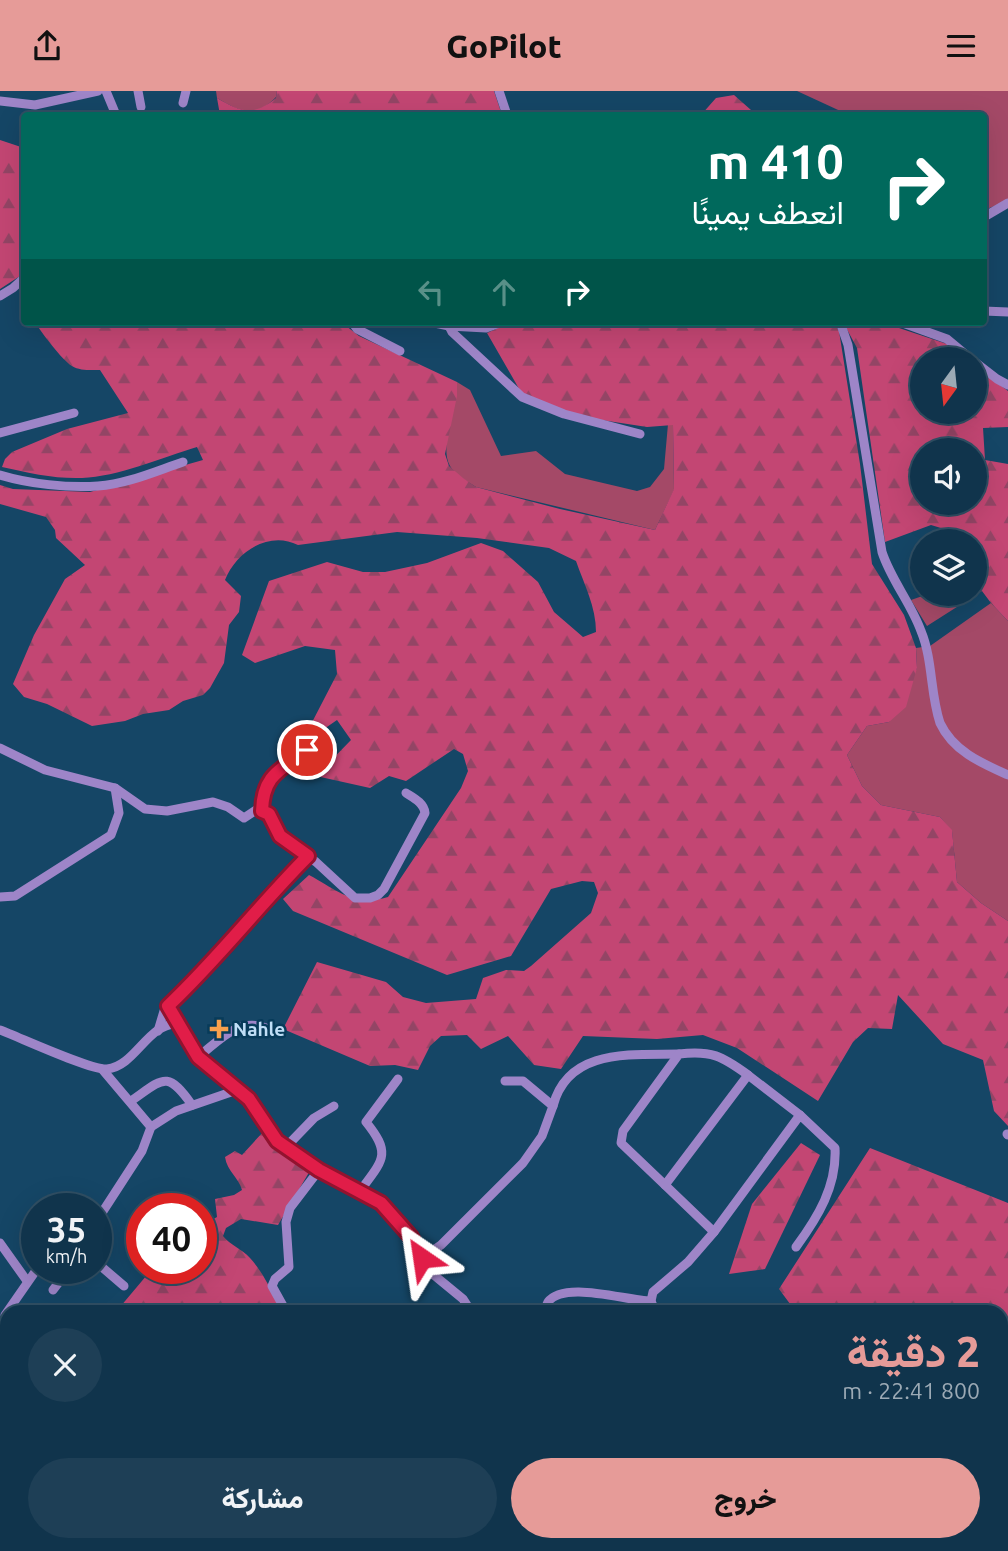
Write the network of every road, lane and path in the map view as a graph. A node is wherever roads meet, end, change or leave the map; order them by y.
1 (98, 91) edge
2 (106, 91) edge
3 (138, 91) edge
4 (186, 91) edge
5 (499, 91) edge
6 (0, 101) edge
7 (183, 103) dead end
8 (141, 107) dead end
9 (115, 112) edge
10 (506, 112) edge
11 (1008, 203) edge
12 (987, 214) edge
13 (21, 281) edge
14 (0, 296) edge
15 (987, 311) edge
16 (1008, 312) edge
17 (355, 326) edge
18 (449, 326) joint
19 (491, 326) edge
20 (841, 326) edge
21 (911, 326) edge
22 (957, 347) edge
23 (400, 351) dead end
24 (987, 371) edge
25 (1008, 385) edge
26 (74, 413) dead end
27 (0, 433) edge
28 (640, 434) dead end
29 (183, 461) dead end
30 (0, 475) edge
31 (322, 736) dead end
32 (0, 748) edge
33 (1008, 775) edge
34 (115, 788) junction
35 (406, 793) dead end
36 (262, 811) junction
37 (308, 856) junction
38 (0, 897) edge
39 (168, 1006) junction
40 (178, 1024) junction
41 (266, 1028) dead end
42 (0, 1030) edge
43 (158, 1031) junction
44 (679, 1054) junction
45 (198, 1057) junction
46 (102, 1069) junction
47 (748, 1075) junction
48 (398, 1079) dead end
49 (505, 1081) dead end
50 (237, 1090) junction
51 (131, 1101) junction
52 (192, 1105) junction
53 (334, 1106) dead end
54 (552, 1106) junction
55 (800, 1115) junction
56 (151, 1127) junction
57 (285, 1148) junction
58 (319, 1170) junction
59 (664, 1185) junction
60 (360, 1191) junction
61 (112, 1197) edge
62 (714, 1231) junction
63 (0, 1243) edge
64 (796, 1247) dead end
65 (422, 1258) junction
66 (21, 1273) edge
67 (112, 1276) edge
68 (25, 1284) edge
69 (58, 1284) edge
70 (124, 1286) dead end
71 (53, 1290) dead end
72 (11, 1305) edge
73 (282, 1305) edge
74 (467, 1305) edge
75 (547, 1305) edge
76 (645, 1305) edge
77 (653, 1305) edge

1 - 6 street
2 - 9 street
3 - 8 street
4 - 7 street
5 - 10 street
11 - 12 street
13 - 14 street
15 - 16 street
17 - 23 street
18 - 19 street
18 - 28 street
20 - 33 street
21 - 22 street
24 - 25 street
26 - 27 street
29 - 30 street
31 - 36 street
32 - 34 street
34 - 36 street
34 - 38 street
35 - 37 street
36 - 37 street
37 - 39 street
39 - 40 street
39 - 43 street
40 - 43 street
40 - 45 street
41 - 45 street
42 - 46 street
43 - 46 street
44 - 47 street
44 - 54 street
44 - 59 street
45 - 50 street
46 - 51 street
47 - 55 street
47 - 59 street
48 - 60 street
49 - 54 street
50 - 52 street
50 - 57 street
51 - 52 street
51 - 56 street
52 - 56 street
53 - 57 street
54 - 65 street
55 - 62 street
55 - 64 street
56 - 61 street
57 - 58 street
58 - 60 street
58 - 73 street
59 - 62 street
60 - 65 street
62 - 77 street
63 - 66 street
65 - 74 street
67 - 70 street
68 - 72 street
69 - 71 street
75 - 76 street

